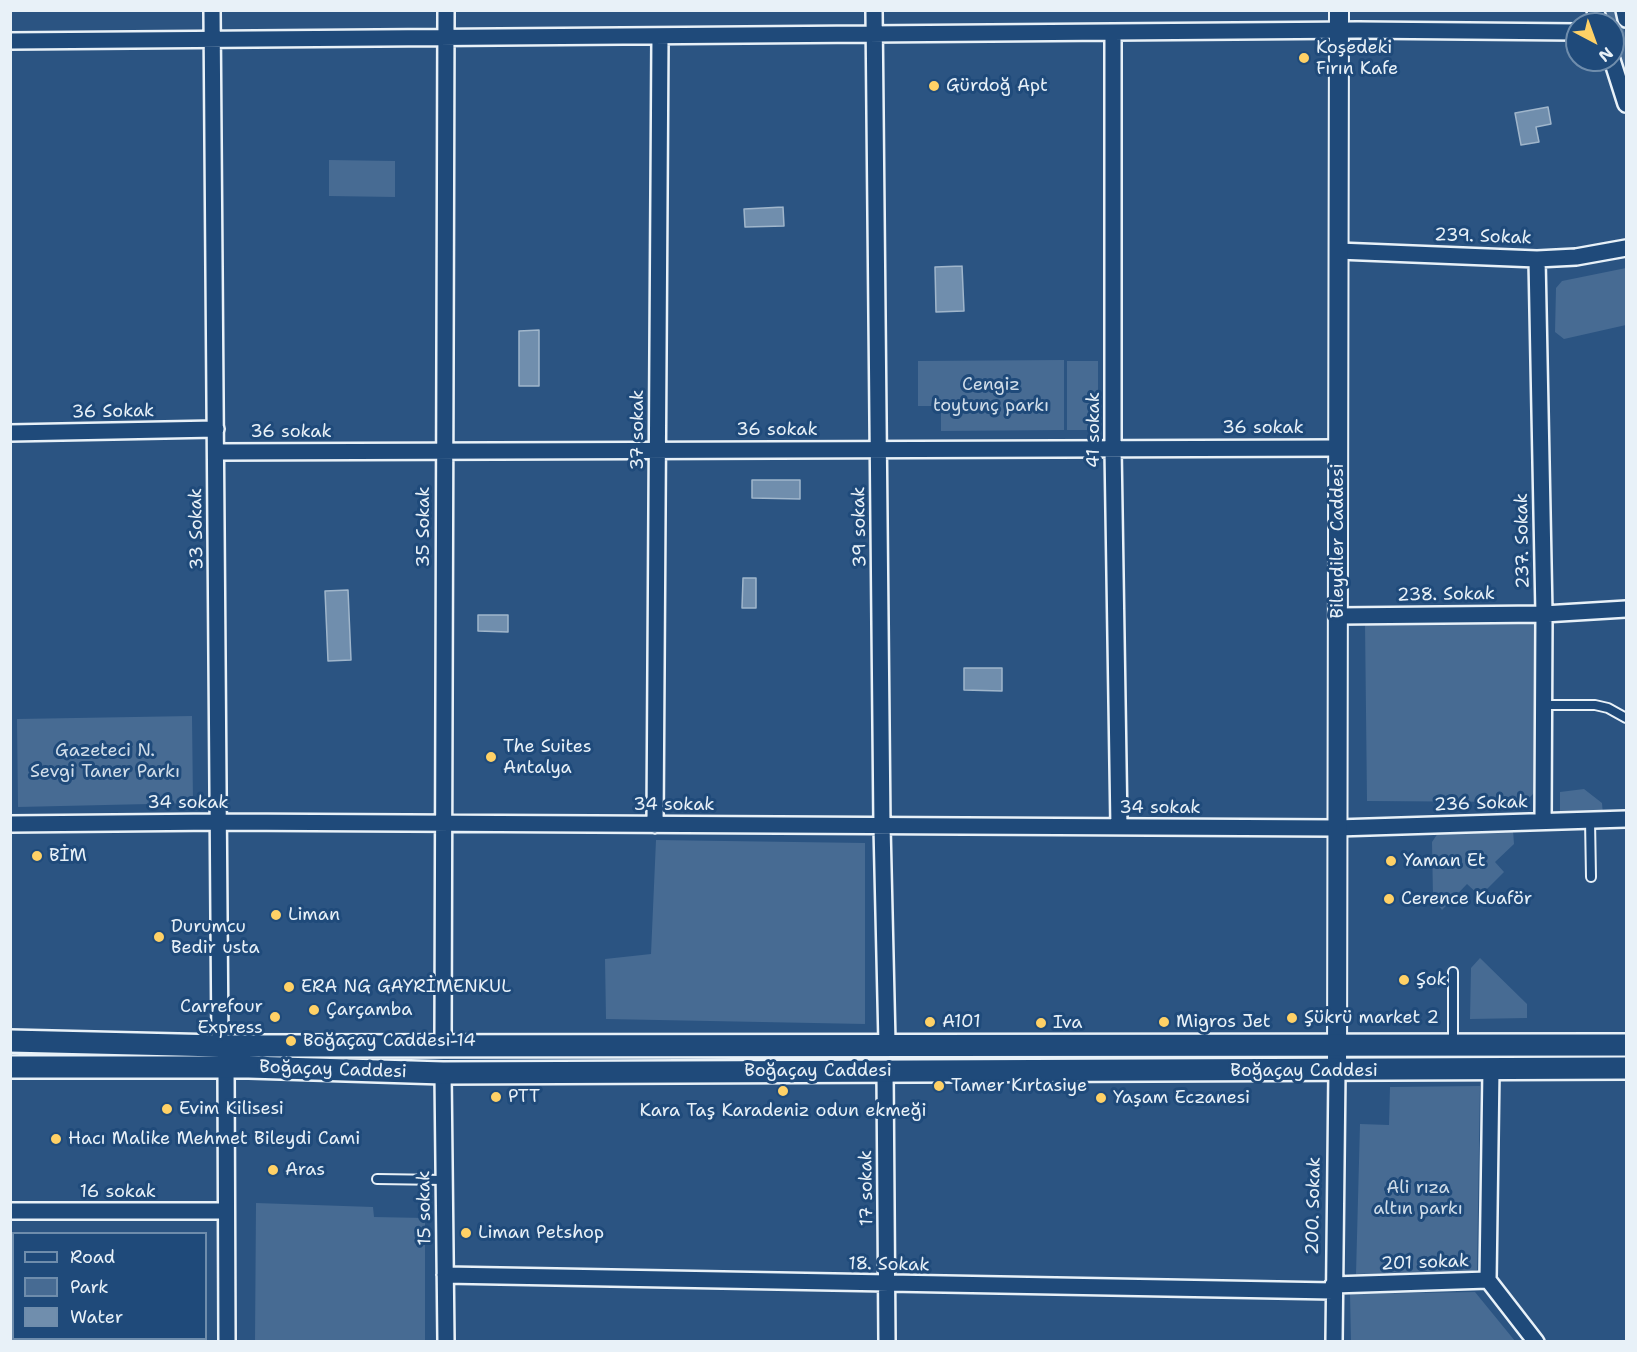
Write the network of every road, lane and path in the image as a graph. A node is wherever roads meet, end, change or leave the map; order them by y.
1 (212, 10) edge
2 (446, 10) edge
3 (874, 10) edge
4 (1339, 10) edge
5 (1624, 10) edge
6 (1626, 19) edge
7 (1339, 31) junction
8 (1565, 32) edge
9 (1113, 33) junction
10 (874, 35) junction
11 (660, 36) junction
12 (446, 38) junction
13 (212, 40) junction
14 (10, 41) edge
15 (1616, 72) edge
16 (1626, 104) edge
17 (1626, 248) edge
18 (1338, 251) junction
19 (1537, 259) junction
20 (216, 429) junction
21 (10, 433) edge
22 (1113, 448) junction
23 (1338, 448) junction
24 (878, 449) junction
25 (657, 450) junction
26 (444, 451) junction
27 (216, 452) junction
28 (1626, 609) edge
29 (1544, 614) junction
30 (1338, 616) junction
31 (1544, 705) junction
32 (1626, 718) edge
33 (1626, 819) edge
34 (1590, 820) junction
35 (1543, 821) junction
36 (220, 822) junction
37 (443, 823) junction
38 (10, 824) edge
39 (655, 825) junction
40 (882, 826) junction
41 (1119, 827) junction
42 (1337, 828) junction
43 (1591, 877) dead end
44 (1453, 972) dead end
45 (10, 1041) edge
46 (442, 1044) junction
47 (887, 1044) junction
48 (1453, 1044) junction
49 (1337, 1045) junction
50 (1626, 1045) edge
51 (220, 1046) junction
52 (10, 1067) edge
53 (226, 1067) junction
54 (1626, 1068) edge
55 (1491, 1069) junction
56 (885, 1071) junction
57 (1337, 1071) junction
58 (443, 1073) junction
59 (377, 1179) dead end
60 (444, 1180) junction
61 (10, 1211) edge
62 (225, 1212) junction
63 (445, 1275) junction
64 (1488, 1280) junction
65 (888, 1285) junction
66 (1333, 1288) junction
67 (226, 1341) edge
68 (446, 1341) edge
69 (887, 1341) edge
70 (1334, 1341) edge
71 (1536, 1341) edge

1 - 13 street, 33 Sokak
2 - 12 street, 35 Sokak
3 - 10 street, 39 sokak
4 - 7 street, Bileydiler Caddesi
5 - 6 street
7 - 8 street
7 - 9 street
7 - 18 street, Bileydiler Caddesi
9 - 10 street
9 - 22 street, 41 sokak
10 - 11 street
10 - 24 street, 39 sokak
11 - 12 street
11 - 25 street, 37 sokak
12 - 13 street
12 - 26 street, 35 Sokak
13 - 14 street
13 - 20 street, 33 Sokak
15 - 16 street
17 - 19 street, 239. Sokak
18 - 19 street, 239. Sokak
18 - 23 street, Bileydiler Caddesi
19 - 29 street, 237. Sokak
20 - 21 street, 36 Sokak
20 - 27 street, 33 Sokak
22 - 23 street, 36 sokak
22 - 24 street, 36 sokak
22 - 41 street, 41 sokak
23 - 30 street, Bileydiler Caddesi
24 - 25 street, 36 sokak
24 - 40 street, 39 sokak
25 - 26 street, 36 sokak
25 - 39 street, 37 sokak
26 - 27 street, 36 sokak
26 - 37 street, 35 Sokak
27 - 36 street, 33 Sokak
28 - 29 street, 238. Sokak
29 - 30 street, 238. Sokak
29 - 31 street, 237. Sokak
30 - 42 street, Bileydiler Caddesi
31 - 32 lane
31 - 35 street, 237. Sokak
33 - 34 street, 236 Sokak
34 - 35 street, 236 Sokak
34 - 43 lane
35 - 42 street, 236 Sokak
36 - 37 street, 34 sokak
36 - 38 street, 34 sokak
36 - 51 street, 33 Sokak
37 - 39 street, 34 sokak
37 - 46 street, 35 Sokak
39 - 40 street, 34 sokak
40 - 41 street, 34 sokak
40 - 47 street, 39 sokak
41 - 42 street, 34 sokak
42 - 49 street, Bileydiler Caddesi
44 - 48 lane
45 - 51 main road, Boğaçay Caddesi
46 - 47 main road, Boğaçay Caddesi
46 - 51 main road, Boğaçay Caddesi
47 - 49 main road, Boğaçay Caddesi
48 - 49 main road, Boğaçay Caddesi
48 - 50 main road, Boğaçay Caddesi
49 - 57 street, Bileydiler Caddesi
52 - 53 main road, Boğaçay Caddesi
53 - 58 main road, Boğaçay Caddesi
53 - 62 street
54 - 55 main road, Boğaçay Caddesi
55 - 57 main road, Boğaçay Caddesi
55 - 64 street, 201 sokak
56 - 57 main road, Boğaçay Caddesi
56 - 58 main road, Boğaçay Caddesi
56 - 65 street, 17 sokak
57 - 66 street, 200. Sokak
58 - 60 street, 15 sokak
59 - 60 lane
60 - 63 street, 15 sokak
61 - 62 street, 16 sokak
62 - 67 street
63 - 65 street, 18. Sokak
63 - 68 street, 15 sokak
64 - 66 street, 201 sokak
64 - 71 street
65 - 66 street, 18. Sokak
65 - 69 street, 17 sokak
66 - 70 street, 200. Sokak

